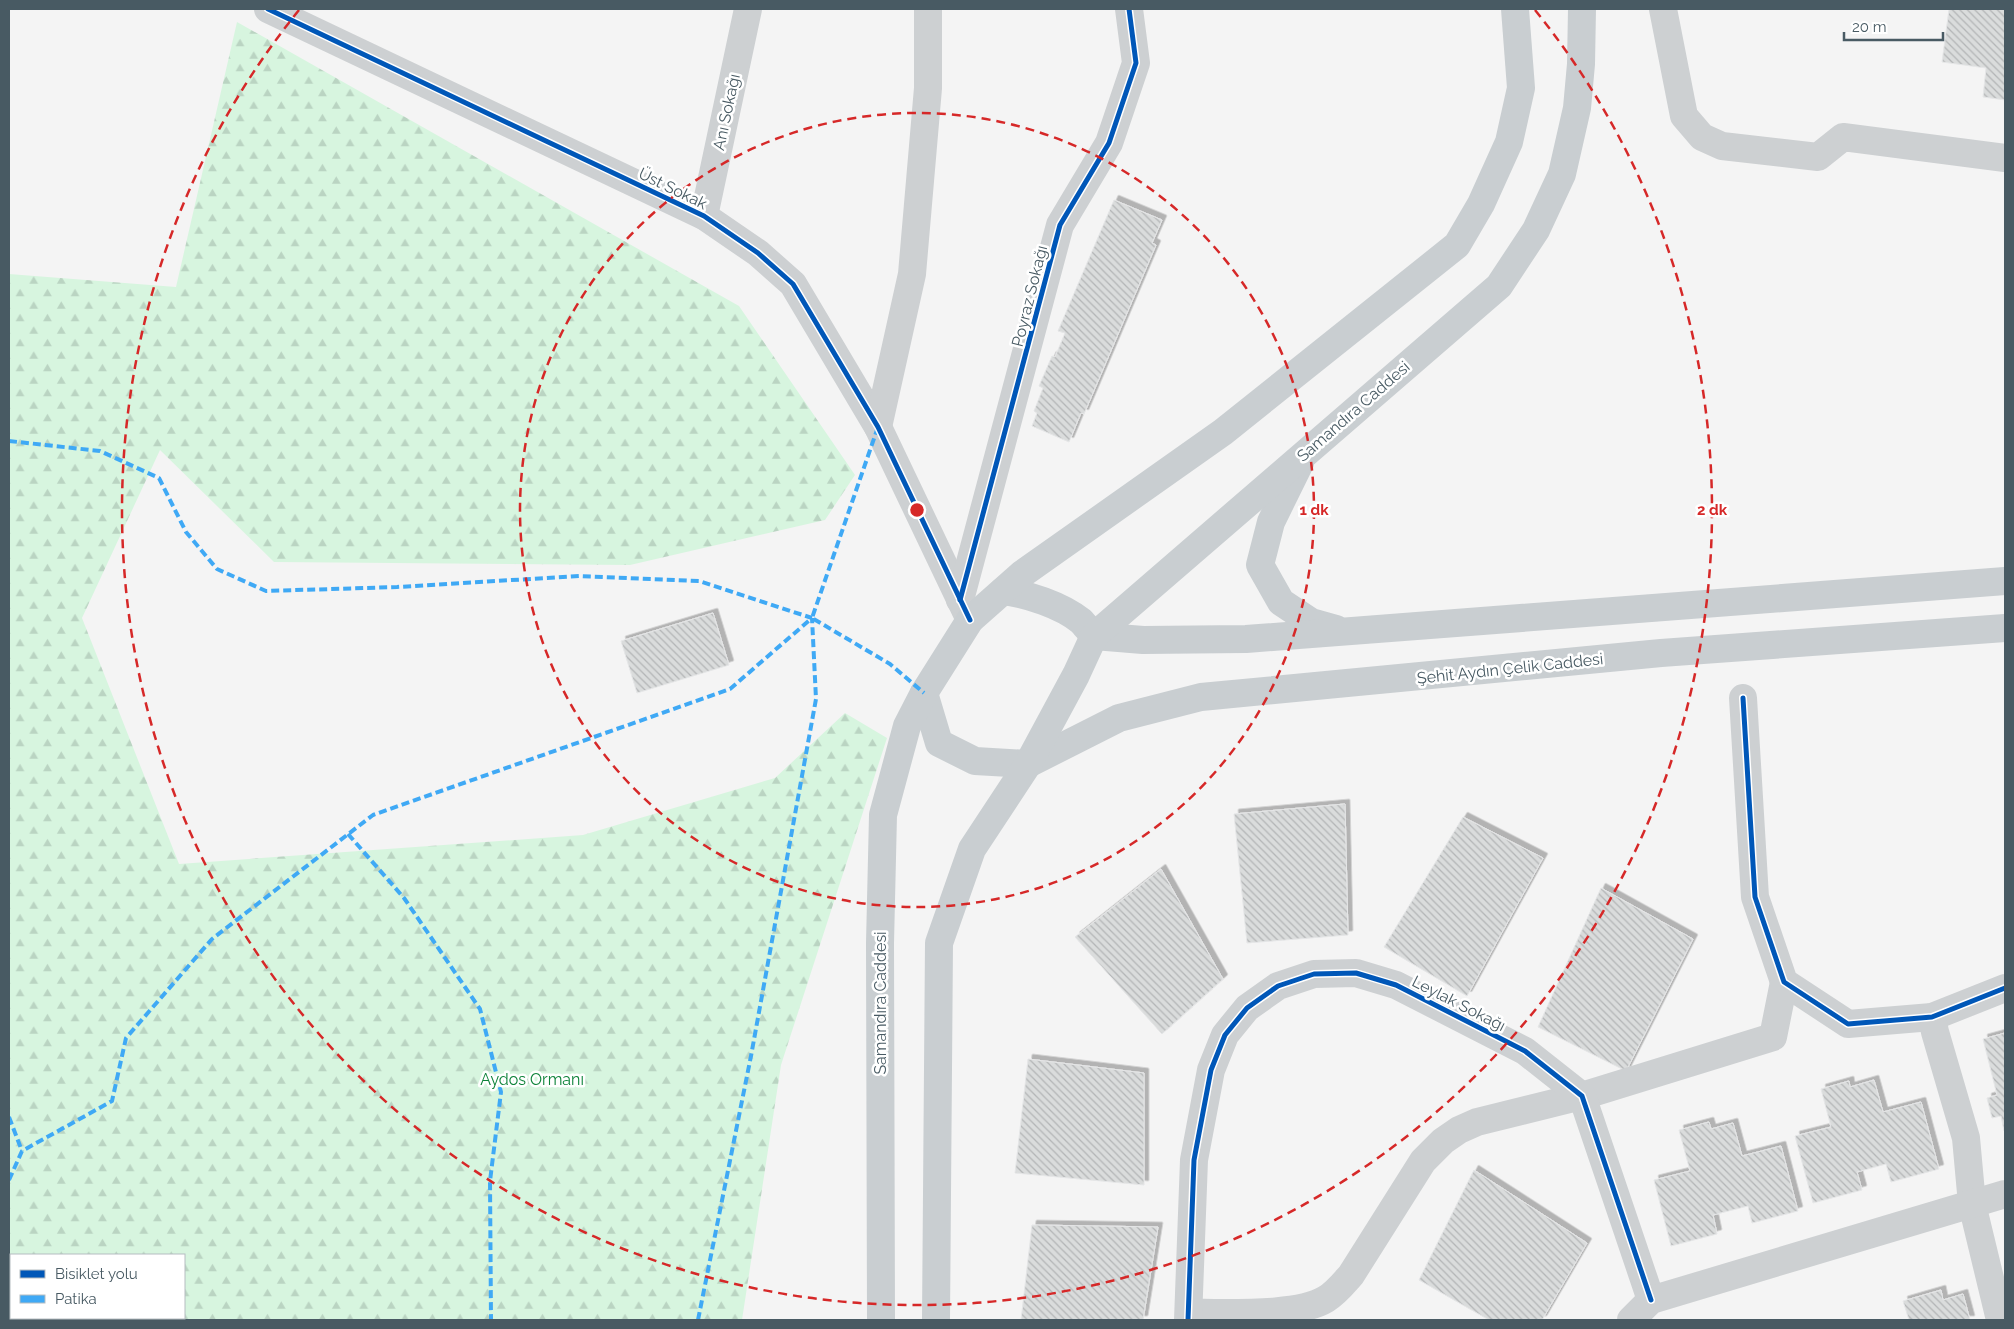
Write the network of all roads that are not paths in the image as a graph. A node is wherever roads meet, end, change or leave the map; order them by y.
1 (268, 9) edge
2 (748, 9) edge
3 (928, 9) edge
4 (1129, 9) edge
5 (1515, 9) edge
6 (1582, 9) edge
7 (1663, 9) edge
8 (2005, 158) edge
9 (704, 216) junction
10 (878, 427) junction
11 (1307, 451) junction
12 (2005, 581) edge
13 (1003, 591) junction
14 (965, 610) junction
15 (2005, 628) edge
16 (1346, 632) junction
17 (1094, 636) junction
18 (924, 693) junction
19 (1743, 698) dead end
20 (1028, 764) junction
21 (1784, 982) junction
22 (2005, 988) edge
23 (1932, 1017) junction
24 (1582, 1096) junction
25 (2005, 1194) edge
26 (1972, 1204) junction
27 (1651, 1300) junction
28 (1188, 1316) edge
29 (881, 1320) edge
30 (936, 1320) edge
31 (1632, 1320) edge
32 (2000, 1320) edge

1 - 9 street, Üst Sokak
2 - 9 street, Anı Sokağı
3 - 10 street
4 - 14 street, Poyraz Sokağı
5 - 13 main road, Samandıra Caddesi
6 - 11 main road, Samandıra Caddesi
7 - 8 street
9 - 10 street, Üst Sokak
10 - 14 street, Üst Sokak
11 - 16 main road
11 - 17 main road, Samandıra Caddesi
12 - 16 main road
13 - 14 main road, Samandıra Caddesi
13 - 17 main road
14 - 18 main road, Samandıra Caddesi
15 - 20 main road, Şehit Aydın Çelik Caddesi
16 - 17 main road
17 - 20 main road, Samandıra Caddesi
18 - 20 main road
18 - 29 main road, Samandıra Caddesi
19 - 21 street
20 - 30 main road, Samandıra Caddesi
21 - 23 street
21 - 24 street
22 - 23 street
23 - 26 street
24 - 27 street
24 - 28 street
24 - 28 street, Leylak Sokağı
25 - 26 street
26 - 27 street
26 - 32 street
27 - 31 street

